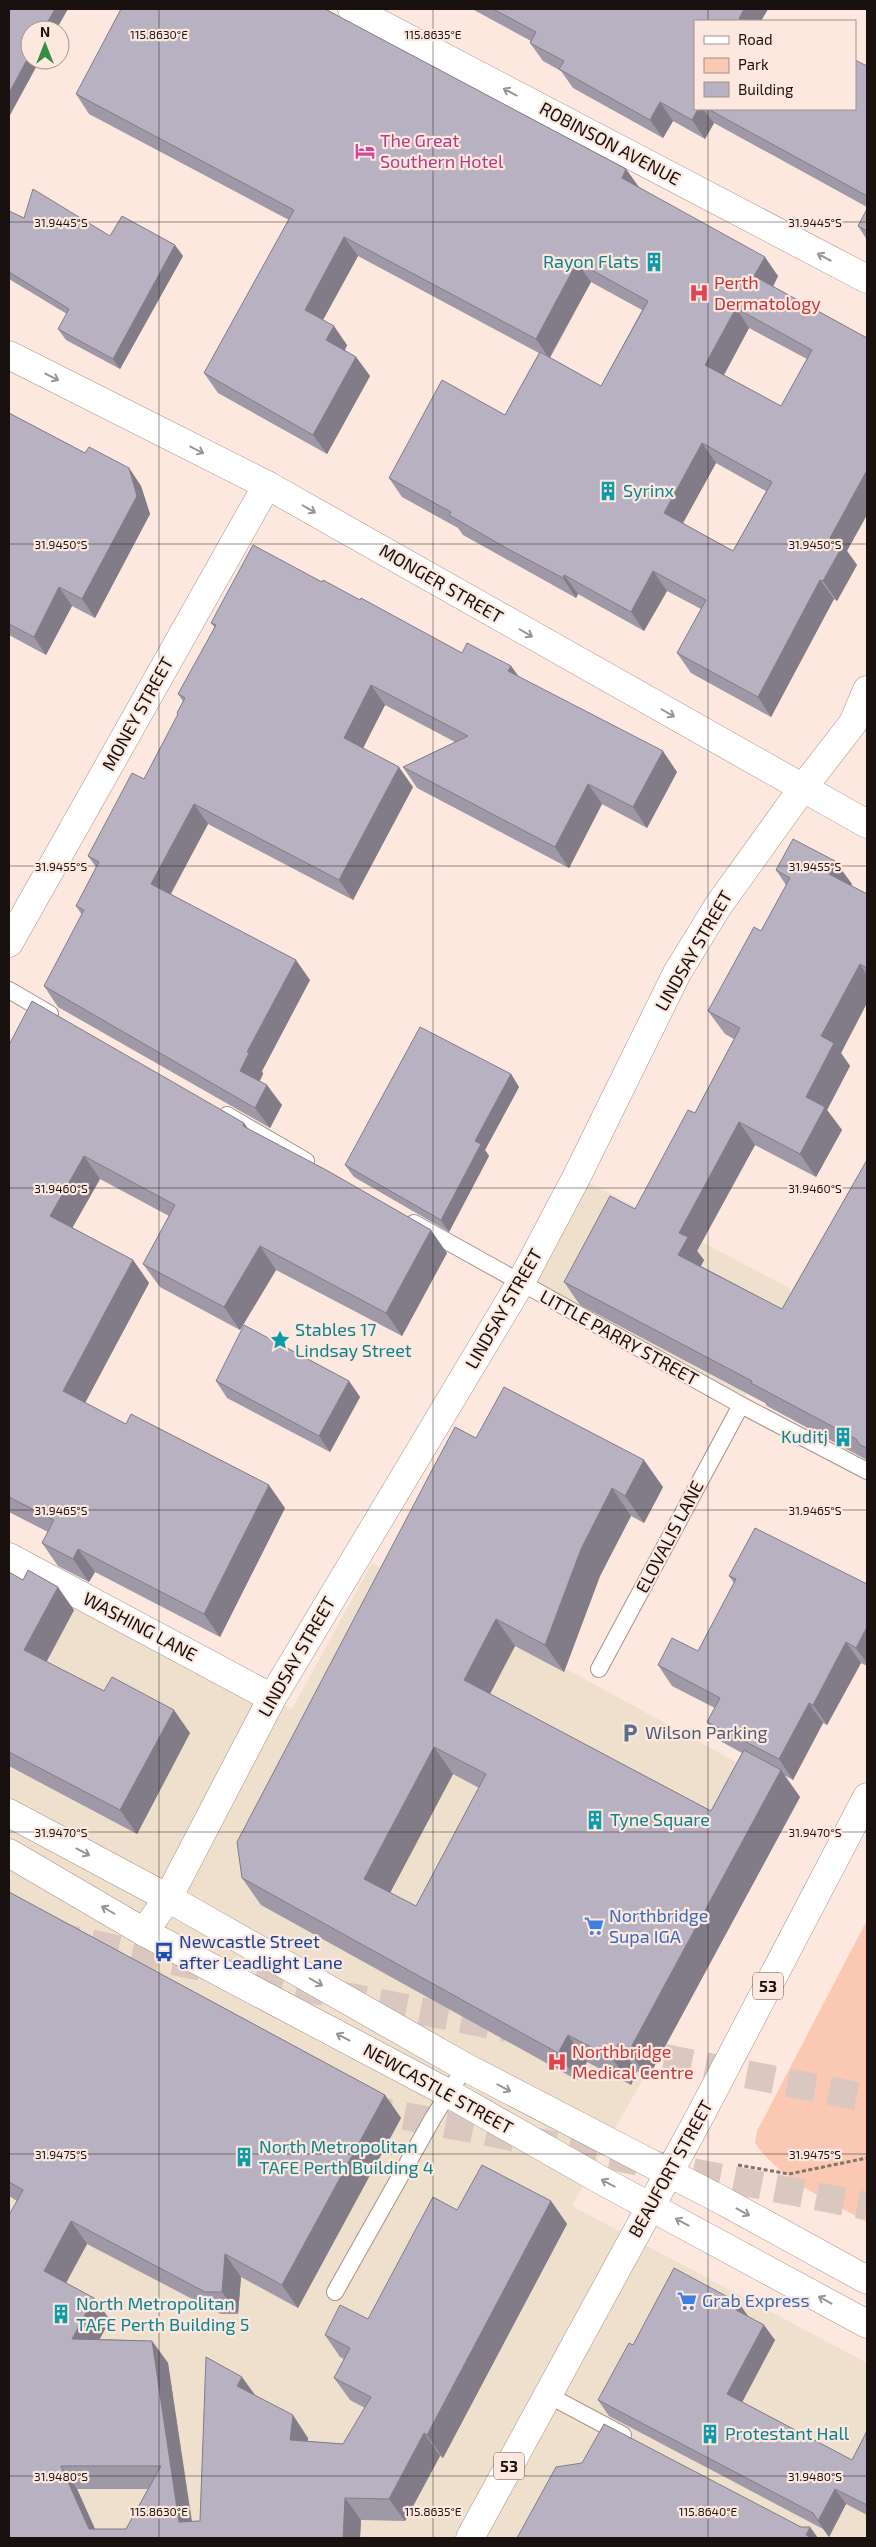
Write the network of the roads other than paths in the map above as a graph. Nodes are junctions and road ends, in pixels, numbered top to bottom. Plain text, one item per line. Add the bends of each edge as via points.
1 (352, 9) edge
2 (867, 279) edge
3 (9, 355) edge
4 (267, 485) junction
5 (867, 690) edge
6 (802, 789) junction
7 (867, 824) edge
8 (9, 943) edge
9 (9, 990) edge
10 (61, 1020) edge
11 (217, 1109) edge
12 (321, 1169) edge
13 (399, 1214) edge
14 (520, 1284) junction
15 (741, 1405) junction
16 (867, 1471) edge
17 (9, 1557) edge
18 (599, 1670) dead end
19 (272, 1698) junction
20 (867, 1796) edge
21 (9, 1813) edge
22 (9, 1854) edge
23 (168, 1898) junction
24 (144, 1932) junction
25 (466, 2068) junction
26 (448, 2093) junction
27 (668, 2174) junction
28 (651, 2206) junction
29 (867, 2280) edge
30 (335, 2292) dead end
31 (867, 2324) edge
32 (548, 2395) junction
33 (636, 2442) edge
34 (470, 2538) edge

2 -> 1 street, ROBINSON AVENUE
3 -> 4 street, MONGER STREET
4 -> 6 street, MONGER STREET
4 - 8 street, MONEY STREET
5 - 6 street, LINDSAY STREET via 853,723
6 - 7 street, MONGER STREET
6 - 14 street, LINDSAY STREET via 718,906 677,973 578,1176
9 - 10 lane
11 - 12 lane
13 - 14 lane, LITTLE PARRY STREET
14 - 15 lane, LITTLE PARRY STREET
14 - 19 street, LINDSAY STREET
15 - 16 lane, LITTLE PARRY STREET
15 - 18 lane, ELOVALIS LANE
17 - 19 street, WASHING LANE
19 - 23 street, LINDSAY STREET
20 - 27 street, BEAUFORT STREET / 53
21 -> 23 street, NEWCASTLE STREET
24 -> 22 street, NEWCASTLE STREET
23 - 24 street, LINDSAY STREET
23 -> 25 street, NEWCASTLE STREET
26 -> 24 street, NEWCASTLE STREET
25 - 26 lane
25 -> 27 street, NEWCASTLE STREET
28 -> 26 street, NEWCASTLE STREET
26 - 30 lane
27 - 28 street, BEAUFORT STREET / 53
27 -> 29 street, NEWCASTLE STREET
31 -> 28 street, NEWCASTLE STREET
28 - 32 street, BEAUFORT STREET / 53
32 - 33 lane
32 - 34 street, BEAUFORT STREET / 53

